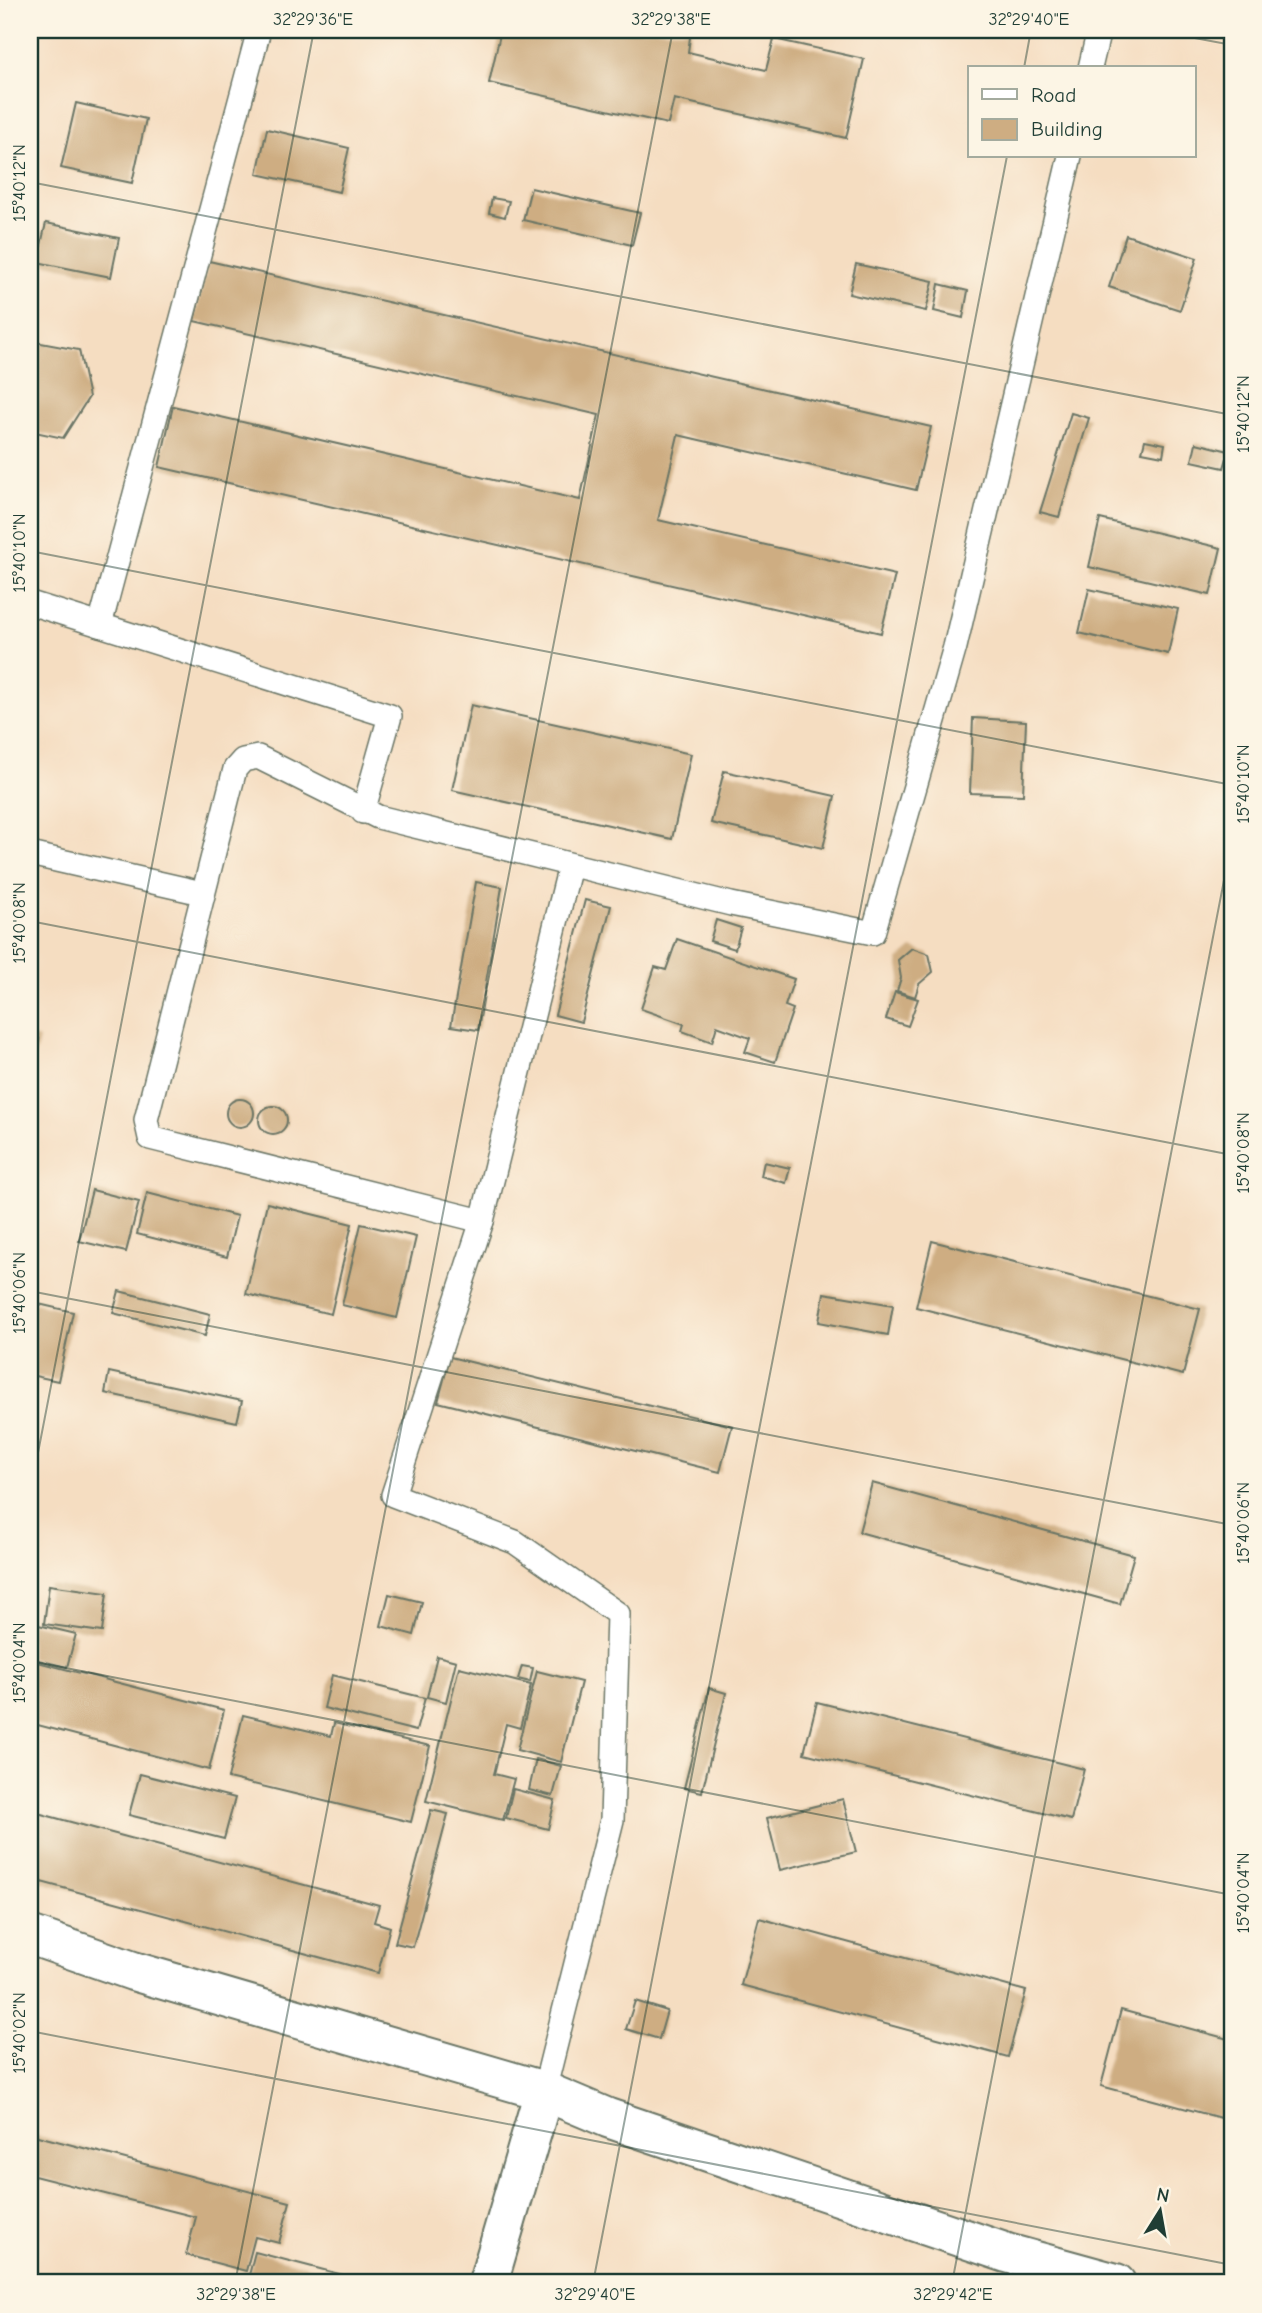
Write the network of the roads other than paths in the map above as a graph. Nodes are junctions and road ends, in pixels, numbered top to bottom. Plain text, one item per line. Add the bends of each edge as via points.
1 (259, 30) edge
2 (1099, 30) edge
3 (1090, 66) edge
4 (1070, 158) edge
5 (30, 603) edge
6 (100, 625) junction
7 (363, 812) junction
8 (30, 854) edge
9 (570, 866) junction
10 (202, 893) junction
11 (482, 1221) junction
12 (30, 1935) edge
13 (544, 2091) junction
14 (1004, 2268) edge
15 (488, 2283) edge
16 (1116, 2283) edge

1 - 6 lane
2 - 3 lane
4 - 9 lane via 955,647 873,933
5 - 6 lane
6 - 7 lane via 390,716
7 - 9 lane
7 - 10 lane via 258,757 243,760 235,769
8 - 10 lane
9 - 11 lane
10 - 11 lane via 146,1120 150,1138
11 - 13 lane via 393,1495 515,1542 618,1614 612,1820
12 - 13 street via 146,1975
13 - 14 street
13 - 15 street
14 - 16 street

